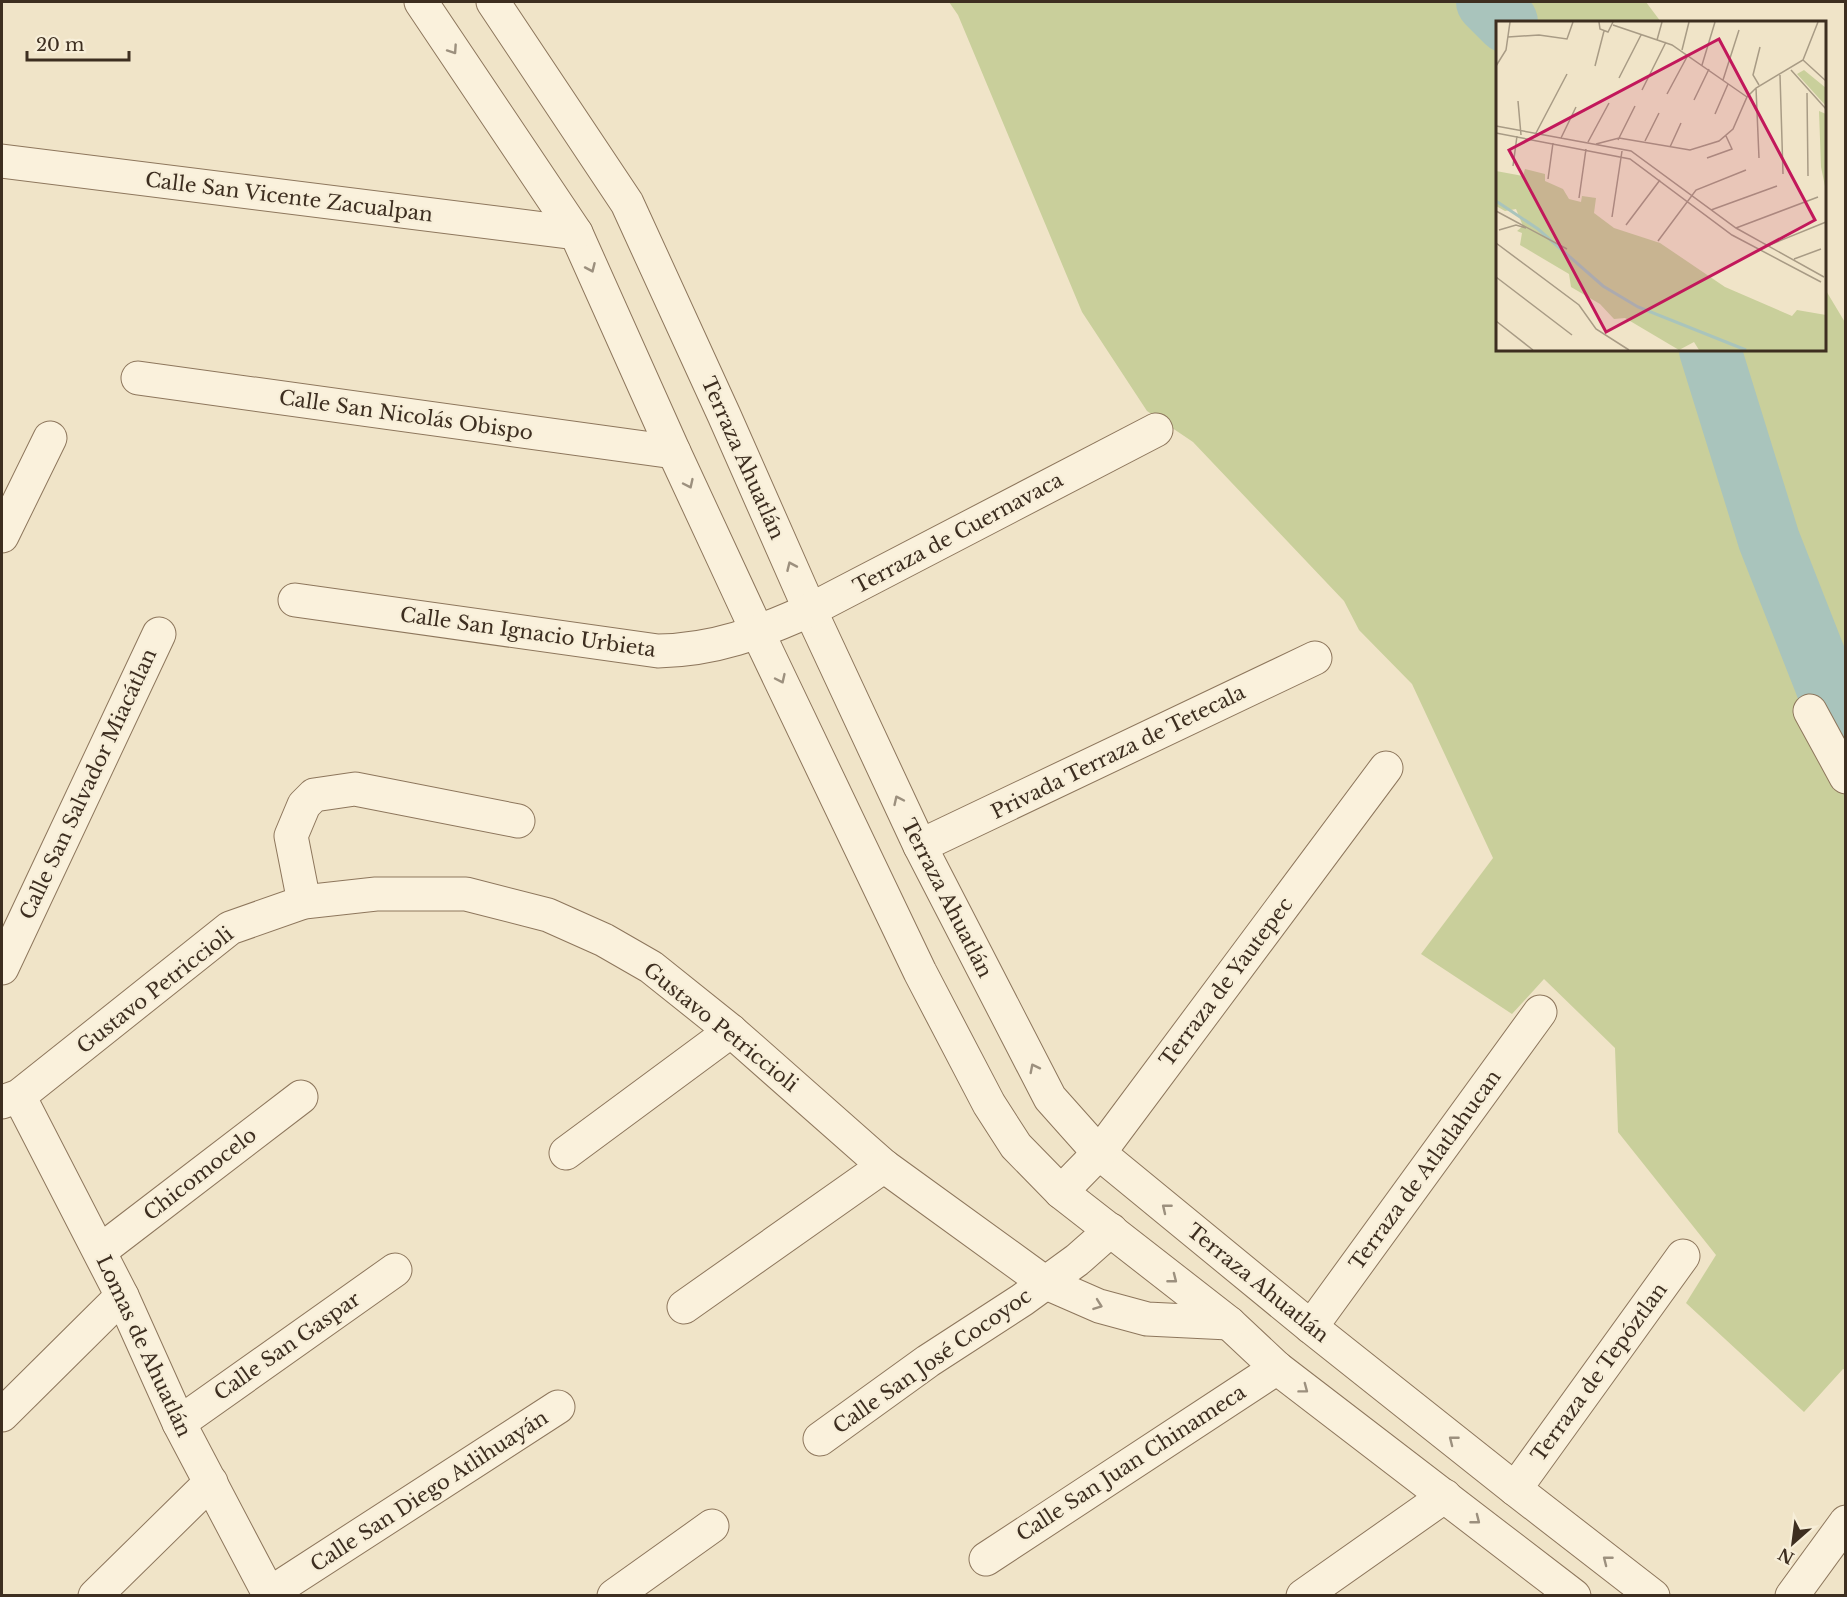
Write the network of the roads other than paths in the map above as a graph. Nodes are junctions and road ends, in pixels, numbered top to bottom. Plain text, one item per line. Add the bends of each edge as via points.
1 (421, 2) edge
2 (494, 2) edge
3 (2, 161) edge
4 (576, 233) junction
5 (138, 378) dead end
6 (1156, 430) dead end
7 (50, 438) dead end
8 (674, 452) junction
9 (2, 536) edge
10 (296, 600) dead end
11 (810, 610) junction
12 (758, 633) junction
13 (159, 634) dead end
14 (1316, 657) dead end
15 (1810, 711) dead end
16 (1386, 768) dead end
17 (1845, 777) edge
18 (518, 821) dead end
19 (920, 846) junction
20 (304, 902) junction
21 (2, 968) edge
22 (1540, 1012) dead end
23 (731, 1031) junction
24 (301, 1097) dead end
25 (10, 1099) edge
26 (566, 1153) dead end
27 (1099, 1153) junction
28 (884, 1166) junction
29 (1061, 1192) junction
30 (1111, 1230) junction
31 (100, 1251) junction
32 (1683, 1256) dead end
33 (395, 1270) dead end
34 (1044, 1282) junction
35 (123, 1296) junction
36 (684, 1307) dead end
37 (1229, 1323) junction
38 (1311, 1327) junction
39 (1277, 1368) junction
40 (558, 1407) dead end
41 (2, 1415) edge
42 (179, 1423) junction
43 (820, 1439) dead end
44 (211, 1482) junction
45 (1515, 1489) junction
46 (1445, 1496) junction
47 (1845, 1522) edge
48 (712, 1526) dead end
49 (986, 1559) dead end
50 (270, 1595) edge
51 (95, 1596) edge
52 (614, 1596) edge
53 (1304, 1596) edge
54 (1574, 1596) edge
55 (1653, 1596) edge
56 (1792, 1596) edge

1 -> 4 street
11 -> 2 street, Terraza Ahuatlán via 627,203
3 - 4 street, Calle San Vicente Zacualpan
4 -> 8 street
5 - 8 street, Calle San Nicolás Obispo
6 - 11 street, Terraza de Cuernavaca
7 - 9 street
8 -> 12 street
10 - 12 street, Calle San Ignacio Urbieta via 658,651 682,651
11 - 12 street, Terraza de Cuernavaca
19 -> 11 street, Terraza Ahuatlán
12 -> 29 street via 920,972 989,1104 1016,1146
13 - 21 street, Calle San Salvador Miacátlan
14 - 19 street, Privada Terraza de Tetecala
15 - 17 street
16 - 27 street, Terraza de Yautepec
18 - 20 street via 355,789 314,795 304,805 291,836
27 -> 19 street, Terraza Ahuatlán via 1050,1098
20 - 23 street, Gustavo Petriccioli via 376,894 466,894 548,915 651,967
20 - 25 street, Gustavo Petriccioli via 231,928
22 - 38 street, Terraza de Atlatlahucan
23 - 26 street
23 - 28 street, Gustavo Petriccioli
24 - 31 street, Chicomocelo
25 - 31 street, Lomas de Ahuatlán
27 - 29 street, Terraza de Yautepec
38 -> 27 street, Terraza Ahuatlán
28 - 34 street, Gustavo Petriccioli
28 - 36 street
29 - 30 street
30 - 34 street
30 -> 37 street
31 - 35 street, Lomas de Ahuatlán
32 - 45 street, Terraza de Tepóztlan
33 - 42 street, Calle San Gaspar
34 -> 37 street, Gustavo Petriccioli via 1099,1306 1147,1319
34 - 43 street, Calle San José Cocoyoc
35 - 41 street
35 - 42 street, Lomas de Ahuatlán
37 - 39 street
45 -> 38 street, Terraza Ahuatlán
39 -> 46 street
39 - 49 street, Calle San Juan Chinameca
40 - 50 street, Calle San Diego Atlihuayán
42 - 44 street, Lomas de Ahuatlán
44 - 50 street, Lomas de Ahuatlán
44 - 51 street
55 -> 45 street, Terraza Ahuatlán
46 - 53 street
46 -> 54 street
47 - 56 street
48 - 52 street

